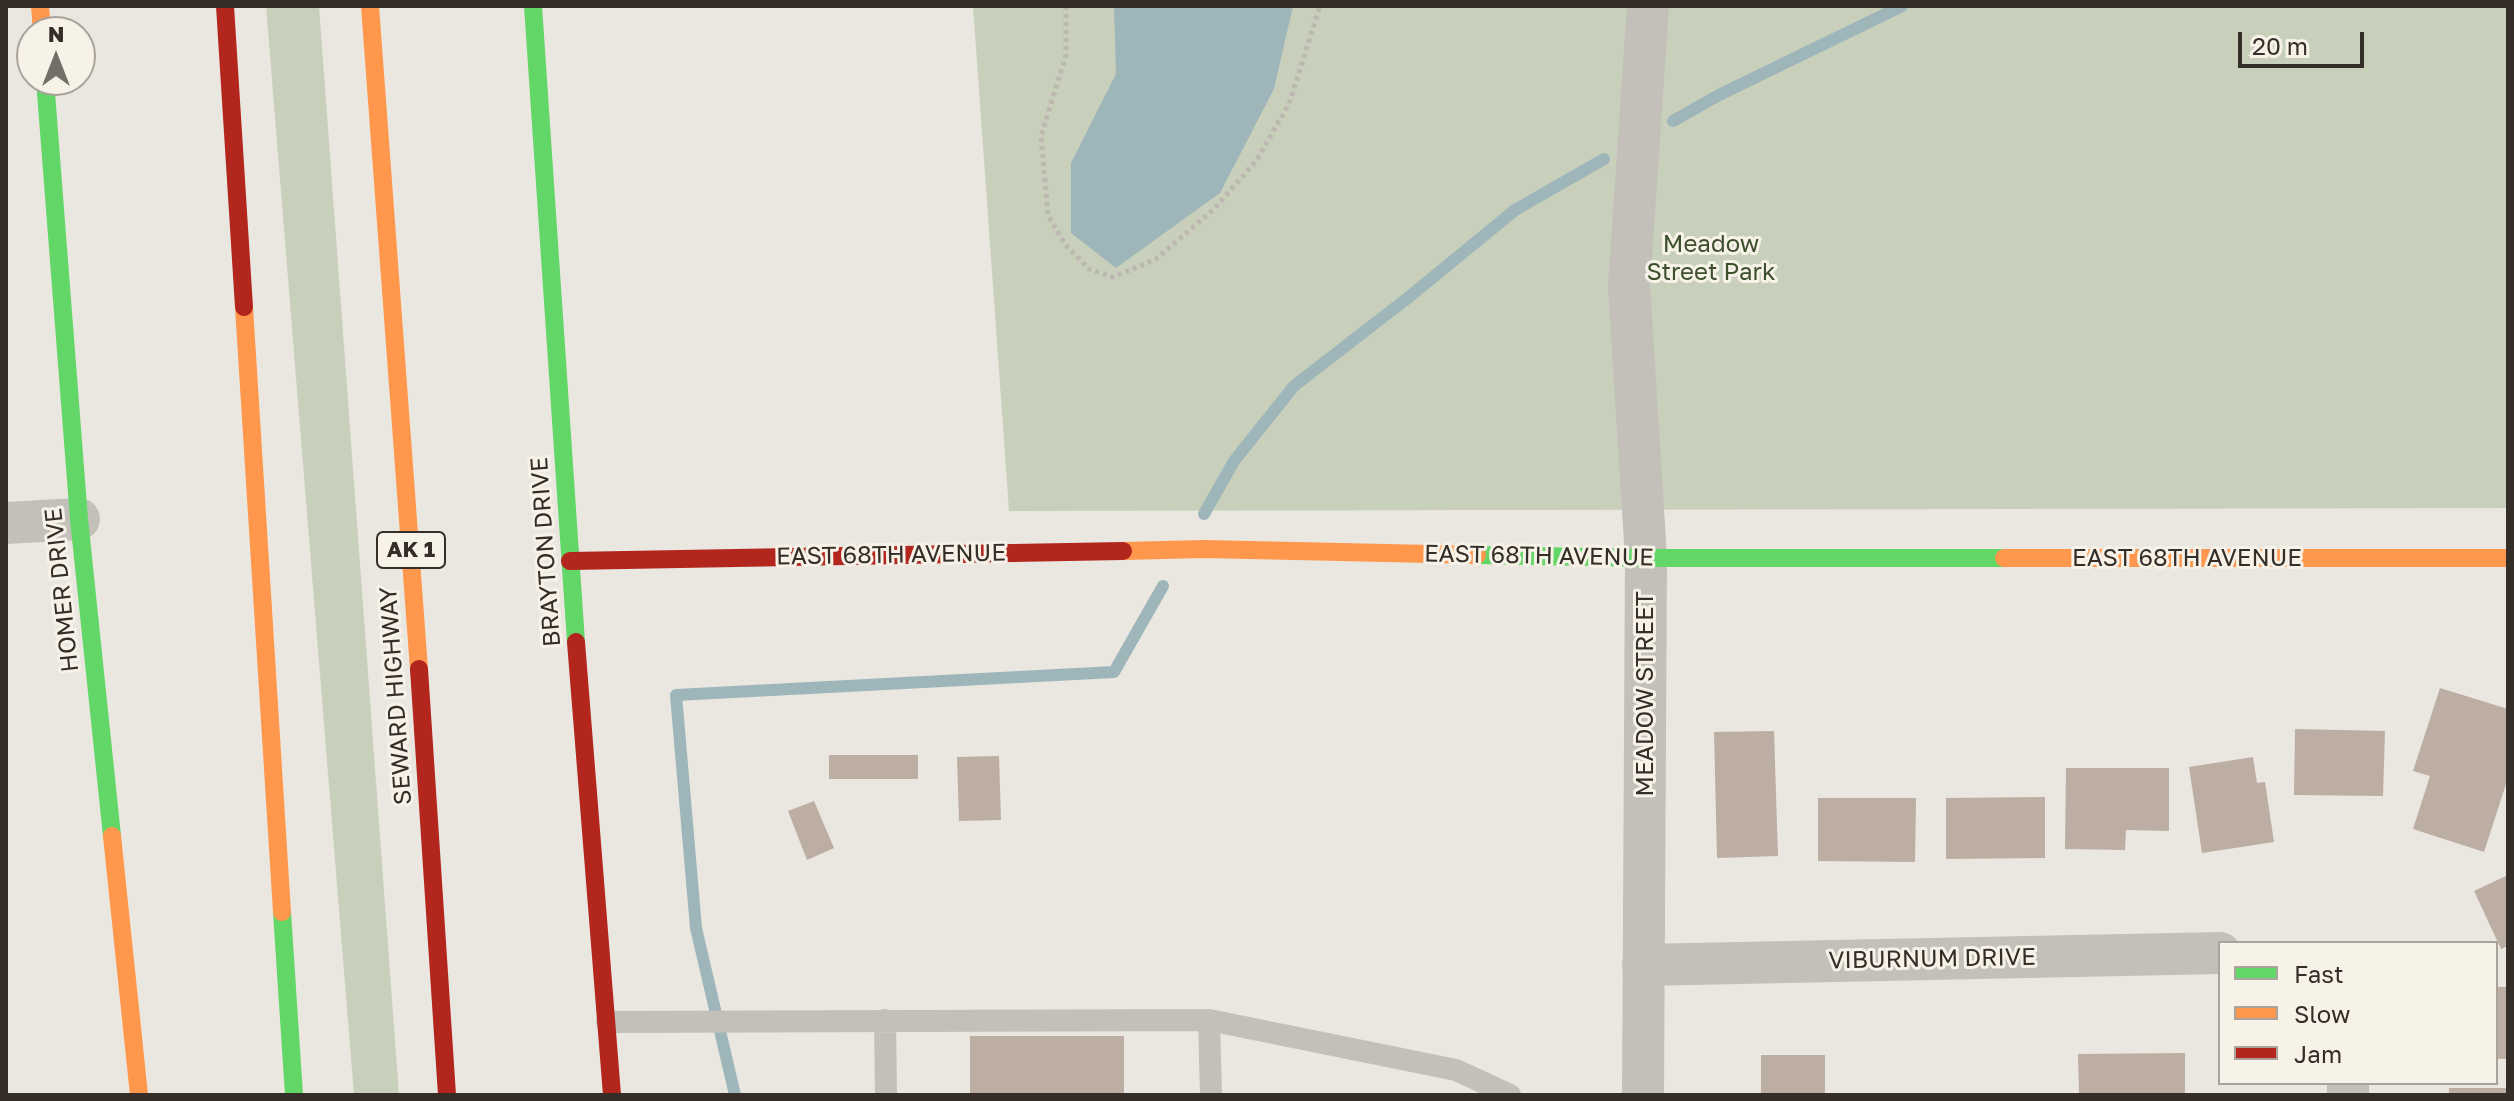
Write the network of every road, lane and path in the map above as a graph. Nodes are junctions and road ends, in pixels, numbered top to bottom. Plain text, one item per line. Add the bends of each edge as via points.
1 (225, 6) edge
2 (370, 6) edge
3 (533, 6) edge
4 (1066, 6) edge
5 (1320, 6) edge
6 (1648, 6) edge
7 (46, 96) edge
8 (79, 519) junction
9 (6, 523) edge
10 (1646, 558) junction
11 (2508, 558) edge
12 (570, 561) junction
13 (2218, 953) edge
14 (1643, 965) junction
15 (885, 1020) junction
16 (1209, 1020) junction
17 (607, 1022) junction
18 (139, 1095) edge
19 (294, 1095) edge
20 (447, 1095) edge
21 (612, 1095) edge
22 (886, 1095) edge
23 (1211, 1095) edge
24 (1510, 1095) edge
25 (1643, 1095) edge

1 - 19 main road
2 - 20 main road, SEWARD HIGHWAY / AK 1
3 - 12 main road, BRAYTON DRIVE
4 - 5 path via 1066,55 1041,136 1048,215 1089,269 1113,277 1156,259 1213,210 1256,161 1289,104
6 - 10 street, MEADOW STREET via 1629,286
7 - 8 main road, HOMER DRIVE
8 - 9 street
8 - 18 main road, HOMER DRIVE
10 - 11 main road, EAST 68TH AVENUE
10 - 12 main road, EAST 68TH AVENUE via 1204,549
10 - 14 street, MEADOW STREET
12 - 17 main road, BRAYTON DRIVE
13 - 14 street, VIBURNUM DRIVE
14 - 25 street, MEADOW STREET
15 - 16 lane
15 - 17 lane
15 - 22 lane
16 - 23 lane
16 - 24 lane via 1456,1070
17 - 21 main road, BRAYTON DRIVE

